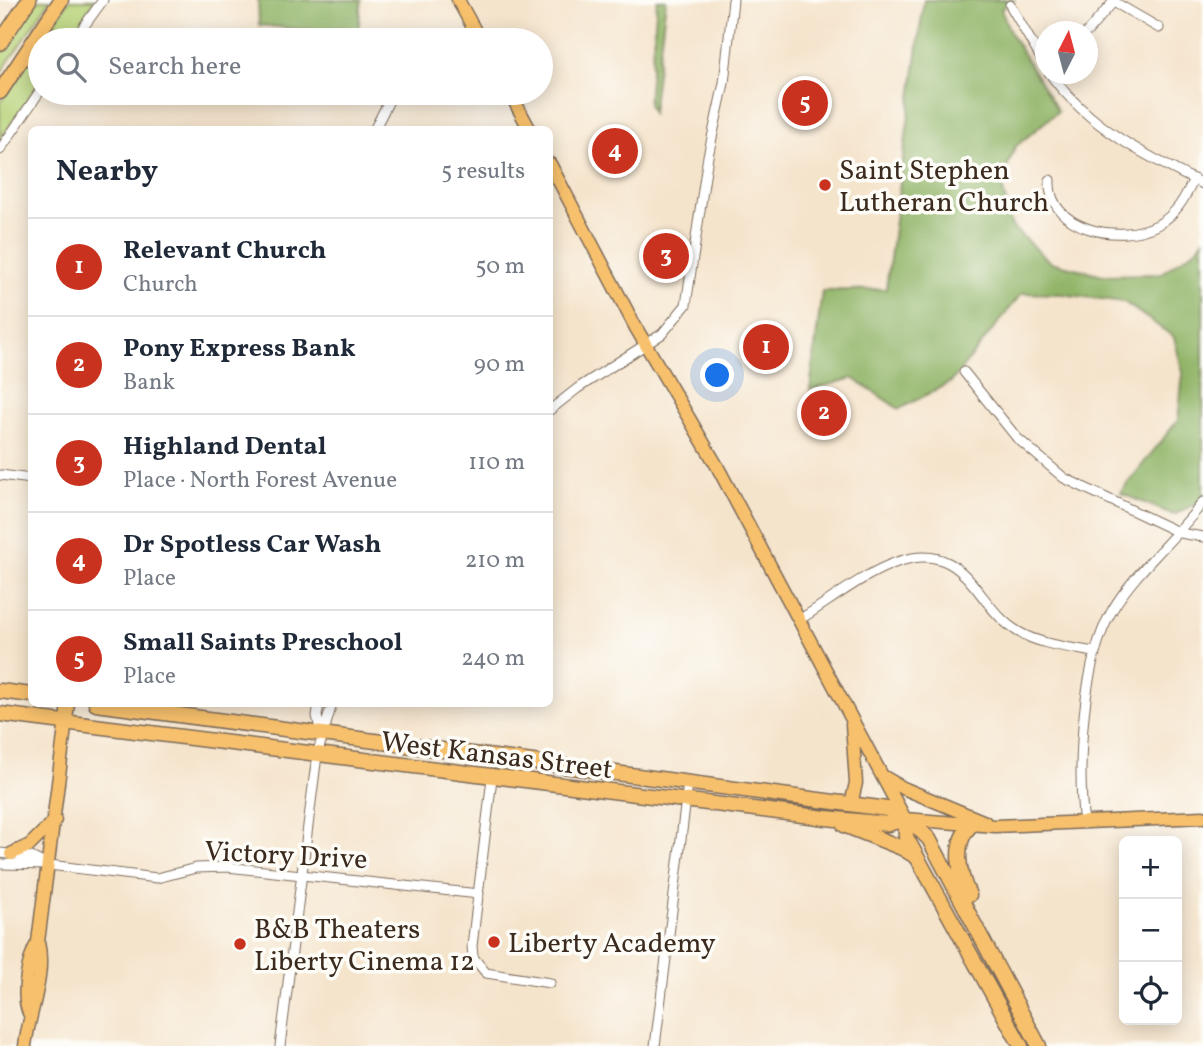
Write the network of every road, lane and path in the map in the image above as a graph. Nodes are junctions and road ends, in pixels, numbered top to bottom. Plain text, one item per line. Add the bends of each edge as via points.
1 (29, 0) edge
2 (61, 0) edge
3 (103, 0) edge
4 (458, 0) edge
5 (733, 0) edge
6 (1114, 1) edge
7 (1010, 5) dead end
8 (1097, 21) edge
9 (42, 28) edge
10 (83, 28) edge
11 (473, 28) edge
12 (1159, 28) dead end
13 (0, 43) edge
14 (1035, 47) edge
15 (28, 50) edge
16 (1058, 84) edge
17 (0, 92) edge
18 (31, 105) edge
19 (387, 105) edge
20 (516, 105) edge
21 (376, 126) edge
22 (528, 126) edge
23 (0, 150) edge
24 (553, 170) edge
25 (1050, 180) dead end
26 (1199, 182) edge
27 (647, 344) junction
28 (964, 372) dead end
29 (553, 408) edge
30 (0, 475) edge
31 (28, 478) edge
32 (1203, 502) edge
33 (1180, 533) junction
34 (1203, 537) edge
35 (799, 620) junction
36 (1094, 652) junction
37 (0, 691) edge
38 (28, 694) edge
39 (68, 707) edge
40 (133, 707) edge
41 (318, 707) edge
42 (332, 707) edge
43 (0, 714) edge
44 (852, 720) junction
45 (66, 722) junction
46 (321, 733) junction
47 (317, 755) junction
48 (882, 775) junction
49 (492, 778) junction
50 (688, 783) junction
51 (686, 801) junction
52 (851, 804) junction
53 (1203, 817) edge
54 (827, 818) junction
55 (905, 819) junction
56 (55, 820) junction
57 (1084, 824) junction
58 (971, 825) junction
59 (995, 826) junction
60 (5, 854) edge
61 (920, 862) junction
62 (0, 864) edge
63 (49, 865) junction
64 (300, 874) junction
65 (479, 894) junction
66 (979, 930) junction
67 (550, 982) dead end
68 (25, 1046) edge
69 (280, 1046) edge
70 (655, 1046) edge
71 (1021, 1046) edge
72 (1039, 1046) edge

1 - 13 highway
2 - 9 highway
3 - 10 street
4 - 11 main road
5 - 27 street via 689,296 676,320
6 - 8 street
6 - 12 street
7 - 14 street
15 - 17 highway
16 - 26 street via 1102,129
18 - 23 street
19 - 21 street
20 - 22 main road
24 - 27 main road
25 - 26 street via 1054,205 1069,219 1119,234 1143,231 1164,221
27 - 29 street
27 - 35 main road
28 - 33 street via 1045,465
30 - 31 street
32 - 33 street
33 - 34 street
33 - 36 street via 1113,608
35 - 36 street via 888,566 928,558 965,573 997,616 1025,636
35 - 44 main road
36 - 57 street via 1082,768
37 - 38 highway
39 - 45 main road
40 - 46 highway, West Kansas Street
41 - 46 street
42 - 46 street
43 - 45 highway, West Kansas Street
44 - 48 main road
44 - 52 main road via 856,783
45 - 47 highway, West Kansas Street
45 - 56 main road
46 - 47 street
46 - 50 highway, West Kansas Street
47 - 49 highway, West Kansas Street
47 - 64 street
48 - 55 main road
48 - 59 main road via 902,788
49 - 51 highway, West Kansas Street
49 - 65 street
50 - 51 street
50 - 52 highway, West Kansas Street
51 - 54 highway, West Kansas Street
51 - 70 street
52 - 55 highway, West Kansas Street via 887,809
53 - 57 main road, West Kansas Street
54 - 55 highway, West Kansas Street via 888,824
54 - 61 highway via 907,850
55 - 58 main road, West Kansas Street
55 - 61 highway via 905,833
55 - 66 highway via 929,839
56 - 60 main road via 30,845
56 - 63 main road
57 - 59 main road, West Kansas Street
58 - 59 main road, West Kansas Street
58 - 66 highway via 961,838 960,864
60 - 63 street
61 - 71 highway
62 - 63 street
63 - 64 street, Victory Drive via 157,878 211,867
63 - 68 main road via 25,1004 29,1013
64 - 65 street, Victory Drive
64 - 69 street
65 - 67 street via 472,946 476,962 486,973
66 - 72 highway

